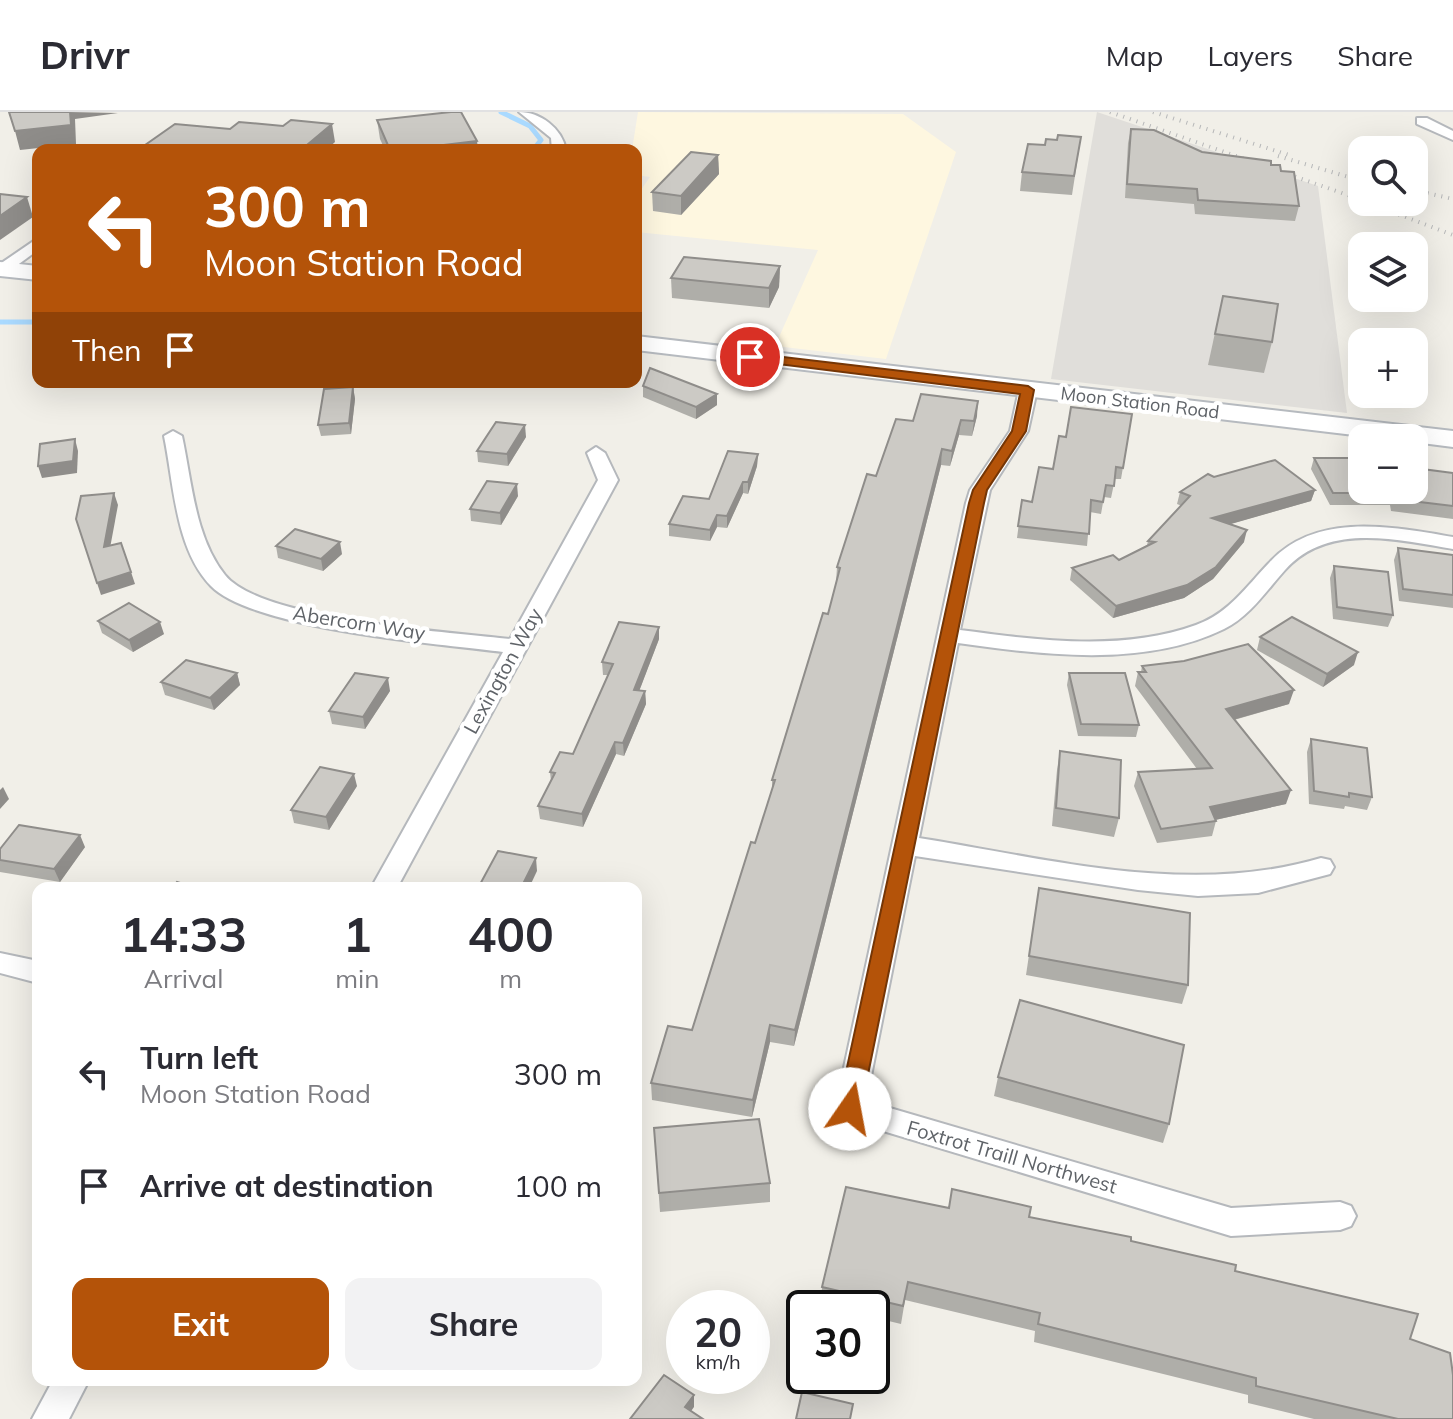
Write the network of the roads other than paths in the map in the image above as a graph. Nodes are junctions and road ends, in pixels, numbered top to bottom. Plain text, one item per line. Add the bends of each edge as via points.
1 (525, 112) edge
2 (1422, 121) dead end
3 (1453, 136) edge
4 (558, 144) edge
5 (32, 247) edge
6 (1, 269) edge
7 (32, 272) edge
8 (642, 344) edge
9 (1028, 390) junction
10 (173, 436) dead end
11 (1453, 439) edge
12 (596, 453) dead end
13 (1453, 543) edge
14 (950, 635) junction
15 (516, 647) junction
16 (905, 845) junction
17 (1321, 867) dead end
18 (387, 882) edge
19 (0, 963) edge
20 (32, 971) edge
21 (1340, 1216) dead end
22 (69, 1386) edge
23 (50, 1419) edge

1 - 4 street via 557,137
2 - 3 street
5 - 6 street
6 - 7 street
8 - 9 street, Moon Station Road
9 - 11 street, Moon Station Road
9 - 14 street, Foxtrot Traill Northwest via 1019,431 980,490
10 - 15 street, Abercorn Way via 196,546 219,582 235,593 326,622
12 - 15 street, Lexington Way via 608,480
13 - 14 street via 1381,533 1329,536 1290,554 1251,602 1204,629 1150,641 1087,648
14 - 16 street, Foxtrot Traill Northwest
15 - 18 street, Lexington Way
16 - 17 street via 1177,887 1234,888
16 - 21 street, Foxtrot Traill Northwest via 850,1109 1231,1222
19 - 20 street
22 - 23 street

